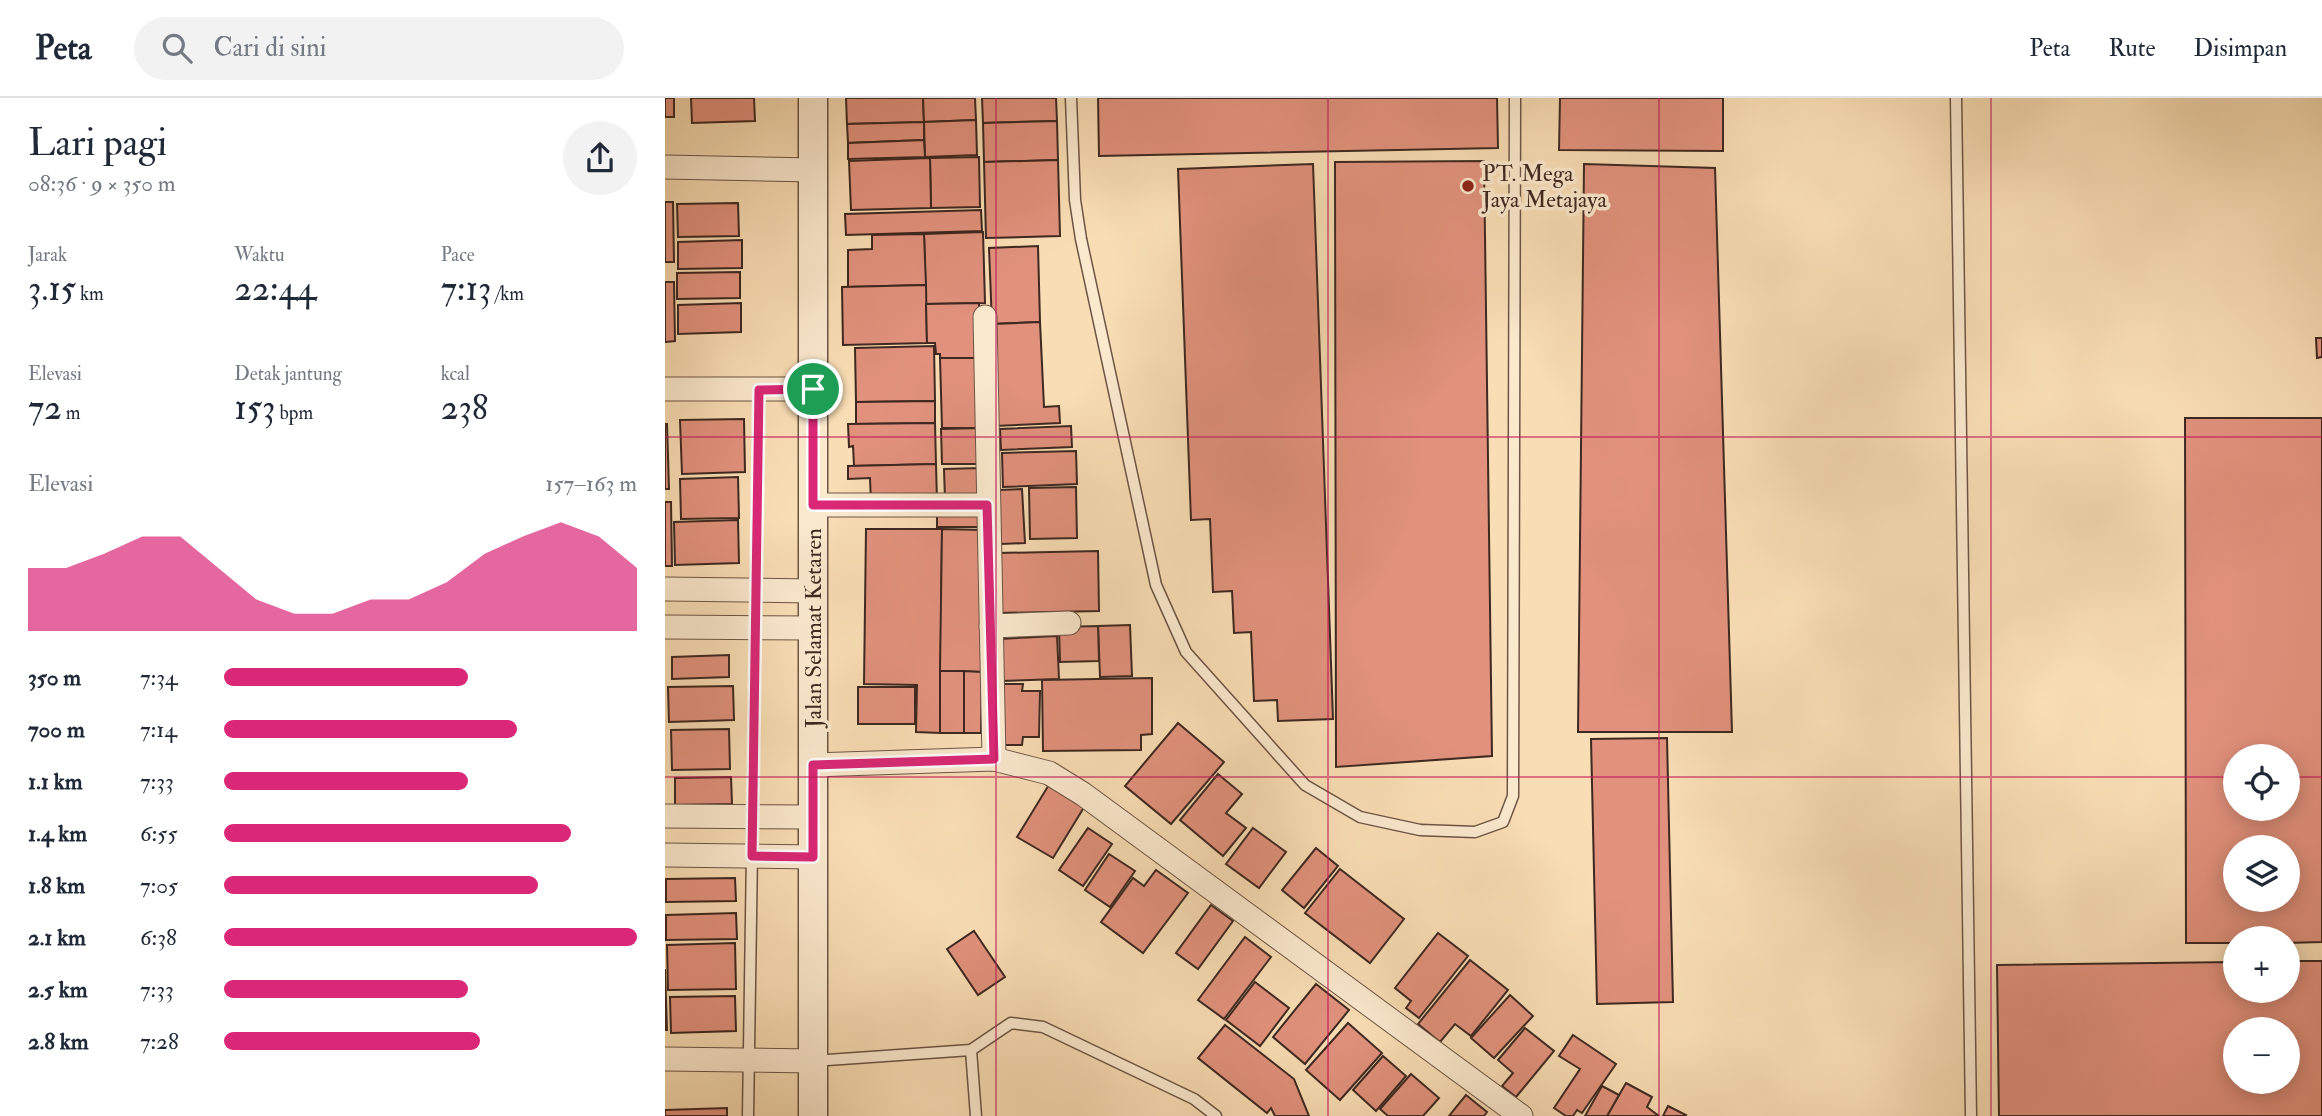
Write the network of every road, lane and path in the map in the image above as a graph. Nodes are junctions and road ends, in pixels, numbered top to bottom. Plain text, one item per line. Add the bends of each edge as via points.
1 (813, 98) edge
2 (1071, 98) edge
3 (1515, 98) edge
4 (1956, 98) edge
5 (665, 167) edge
6 (814, 170) junction
7 (985, 317) dead end
8 (665, 389) edge
9 (813, 389) junction
10 (759, 390) junction
11 (813, 505) junction
12 (987, 505) junction
13 (665, 589) edge
14 (756, 590) junction
15 (813, 591) junction
16 (1069, 622) dead end
17 (665, 626) edge
18 (991, 626) junction
19 (755, 627) junction
20 (813, 628) junction
21 (994, 759) junction
22 (813, 765) junction
23 (665, 816) edge
24 (752, 817) junction
25 (813, 817) junction
26 (665, 855) edge
27 (752, 856) junction
28 (813, 857) junction
29 (971, 1050) junction
30 (665, 1059) edge
31 (749, 1060) junction
32 (813, 1061) junction
33 (748, 1116) edge
34 (813, 1116) edge
35 (976, 1116) edge
36 (1216, 1116) edge
37 (1521, 1116) edge
38 (1971, 1116) edge

1 - 6 street, Jalan Selamat Ketaren
2 - 3 lane via 1077,220 1156,585 1181,641 1305,785 1360,817 1453,833 1494,827 1508,814 1513,796
4 - 38 lane
5 - 6 street
6 - 9 street, Jalan Selamat Ketaren
7 - 12 street
8 - 10 street
9 - 10 street
9 - 11 street, Jalan Selamat Ketaren
10 - 14 lane
11 - 12 street
11 - 15 street, Jalan Selamat Ketaren
12 - 18 street
13 - 14 street
14 - 15 street
14 - 19 lane
15 - 20 street, Jalan Selamat Ketaren
16 - 18 street
17 - 19 street
18 - 21 street
19 - 20 street
19 - 24 lane
20 - 22 street, Jalan Selamat Ketaren
21 - 22 street
21 - 37 street via 1067,782
22 - 25 street, Jalan Selamat Ketaren
23 - 24 street
24 - 25 street
24 - 27 lane
25 - 28 street, Jalan Selamat Ketaren
26 - 27 street
27 - 28 street
27 - 31 lane
28 - 32 street, Jalan Selamat Ketaren
29 - 32 lane
29 - 35 lane
29 - 36 lane via 1011,1023 1043,1027 1194,1100
30 - 31 street
31 - 32 street
31 - 33 lane
32 - 34 street, Jalan Selamat Ketaren

